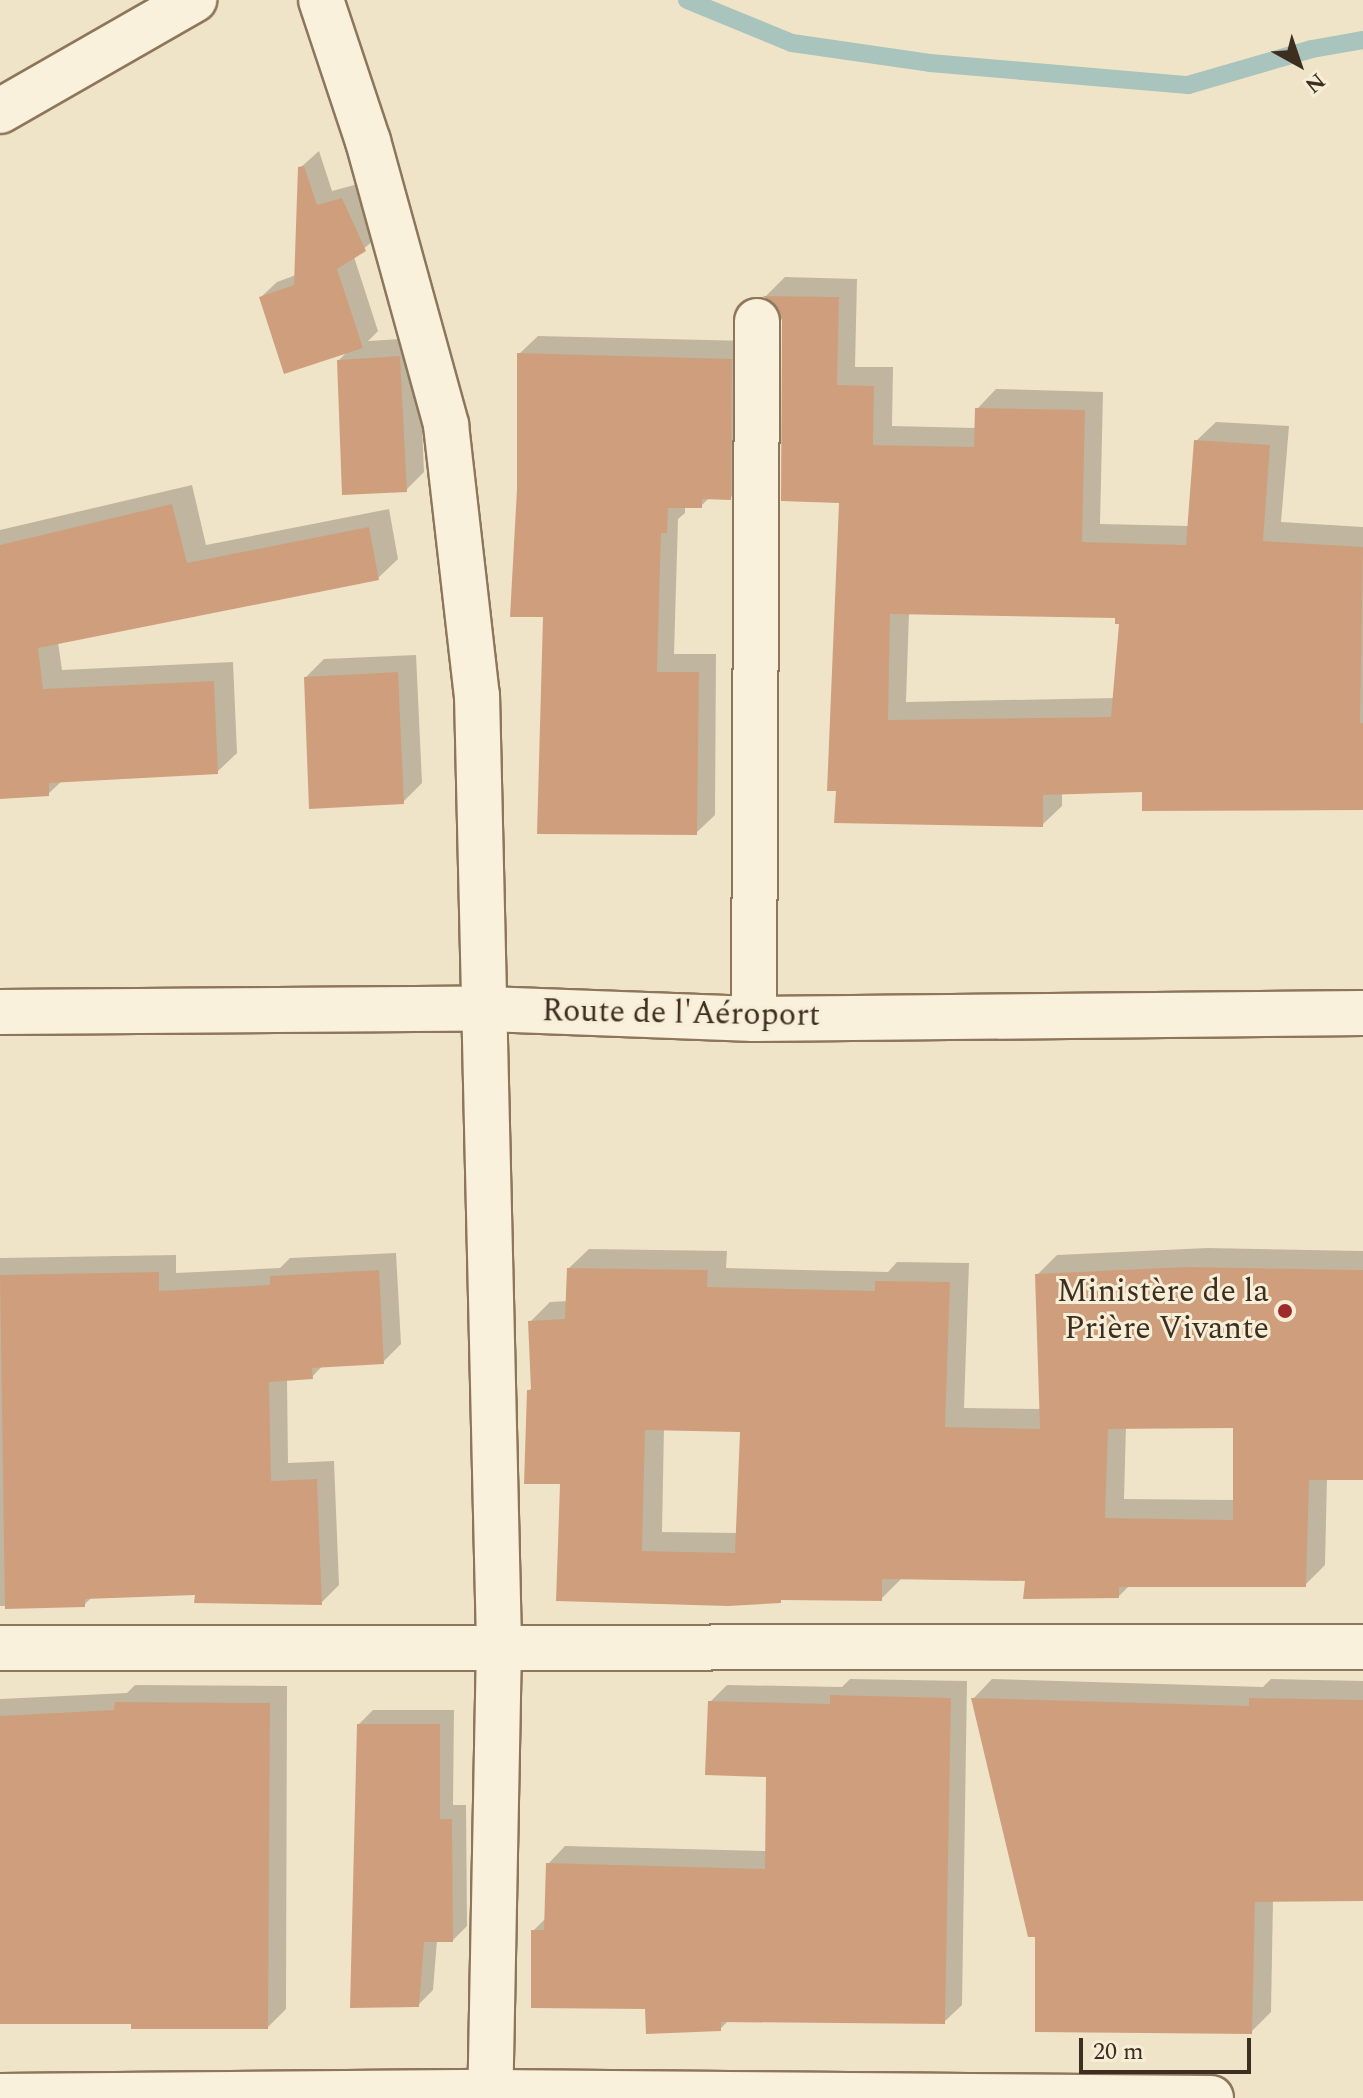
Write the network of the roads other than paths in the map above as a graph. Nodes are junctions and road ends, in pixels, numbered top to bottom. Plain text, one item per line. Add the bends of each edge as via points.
1 (194, 0) edge
2 (321, 0) edge
3 (0, 111) edge
4 (757, 321) dead end
5 (484, 1009) junction
6 (0, 1012) edge
7 (1363, 1013) edge
8 (754, 1019) junction
9 (499, 1645) junction
10 (1363, 1647) edge
11 (0, 1648) edge
12 (490, 2095) edge
13 (0, 2096) edge
14 (1211, 2098) edge

1 - 3 street
2 - 5 street via 368,141 446,425 477,695
4 - 8 street
5 - 6 street, Route de l'Aéroport
5 - 8 street, Route de l'Aéroport
5 - 9 street
7 - 8 street, Route de l'Aéroport
9 - 10 street
9 - 11 street
9 - 12 street
12 - 13 street
12 - 14 street

